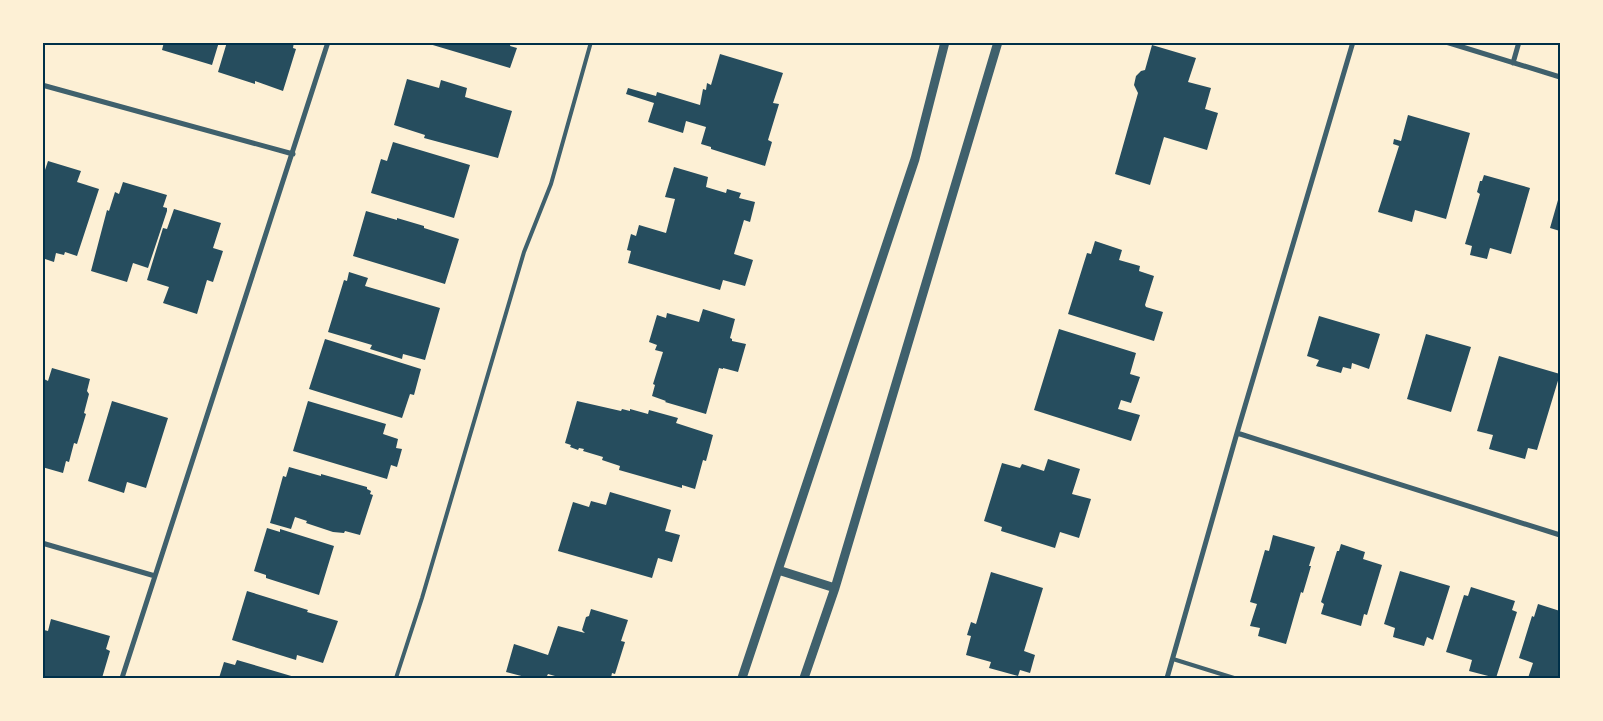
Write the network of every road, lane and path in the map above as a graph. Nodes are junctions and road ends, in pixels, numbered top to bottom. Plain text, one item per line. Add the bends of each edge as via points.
1 (328, 42) edge
2 (591, 42) edge
3 (945, 42) edge
4 (998, 42) edge
5 (1353, 42) edge
6 (1446, 42) edge
7 (1519, 42) edge
8 (1513, 63) junction
9 (1560, 77) edge
10 (42, 85) edge
11 (293, 154) junction
12 (1237, 433) junction
13 (1560, 535) edge
14 (42, 543) edge
15 (778, 570) junction
16 (155, 576) junction
17 (835, 588) junction
18 (1172, 659) junction
19 (122, 678) edge
20 (396, 678) edge
21 (742, 678) edge
22 (804, 678) edge
23 (1167, 678) edge
24 (1234, 678) edge

1 - 11 street
2 - 20 lane via 551,184 524,252
3 - 15 street via 915,159
4 - 17 street
5 - 12 street
6 - 8 street
7 - 8 street
8 - 9 street
10 - 11 street
11 - 16 street
12 - 13 street
12 - 18 street
14 - 16 street
15 - 17 street
15 - 21 street
16 - 19 street
17 - 22 street
18 - 23 street
18 - 24 lane

